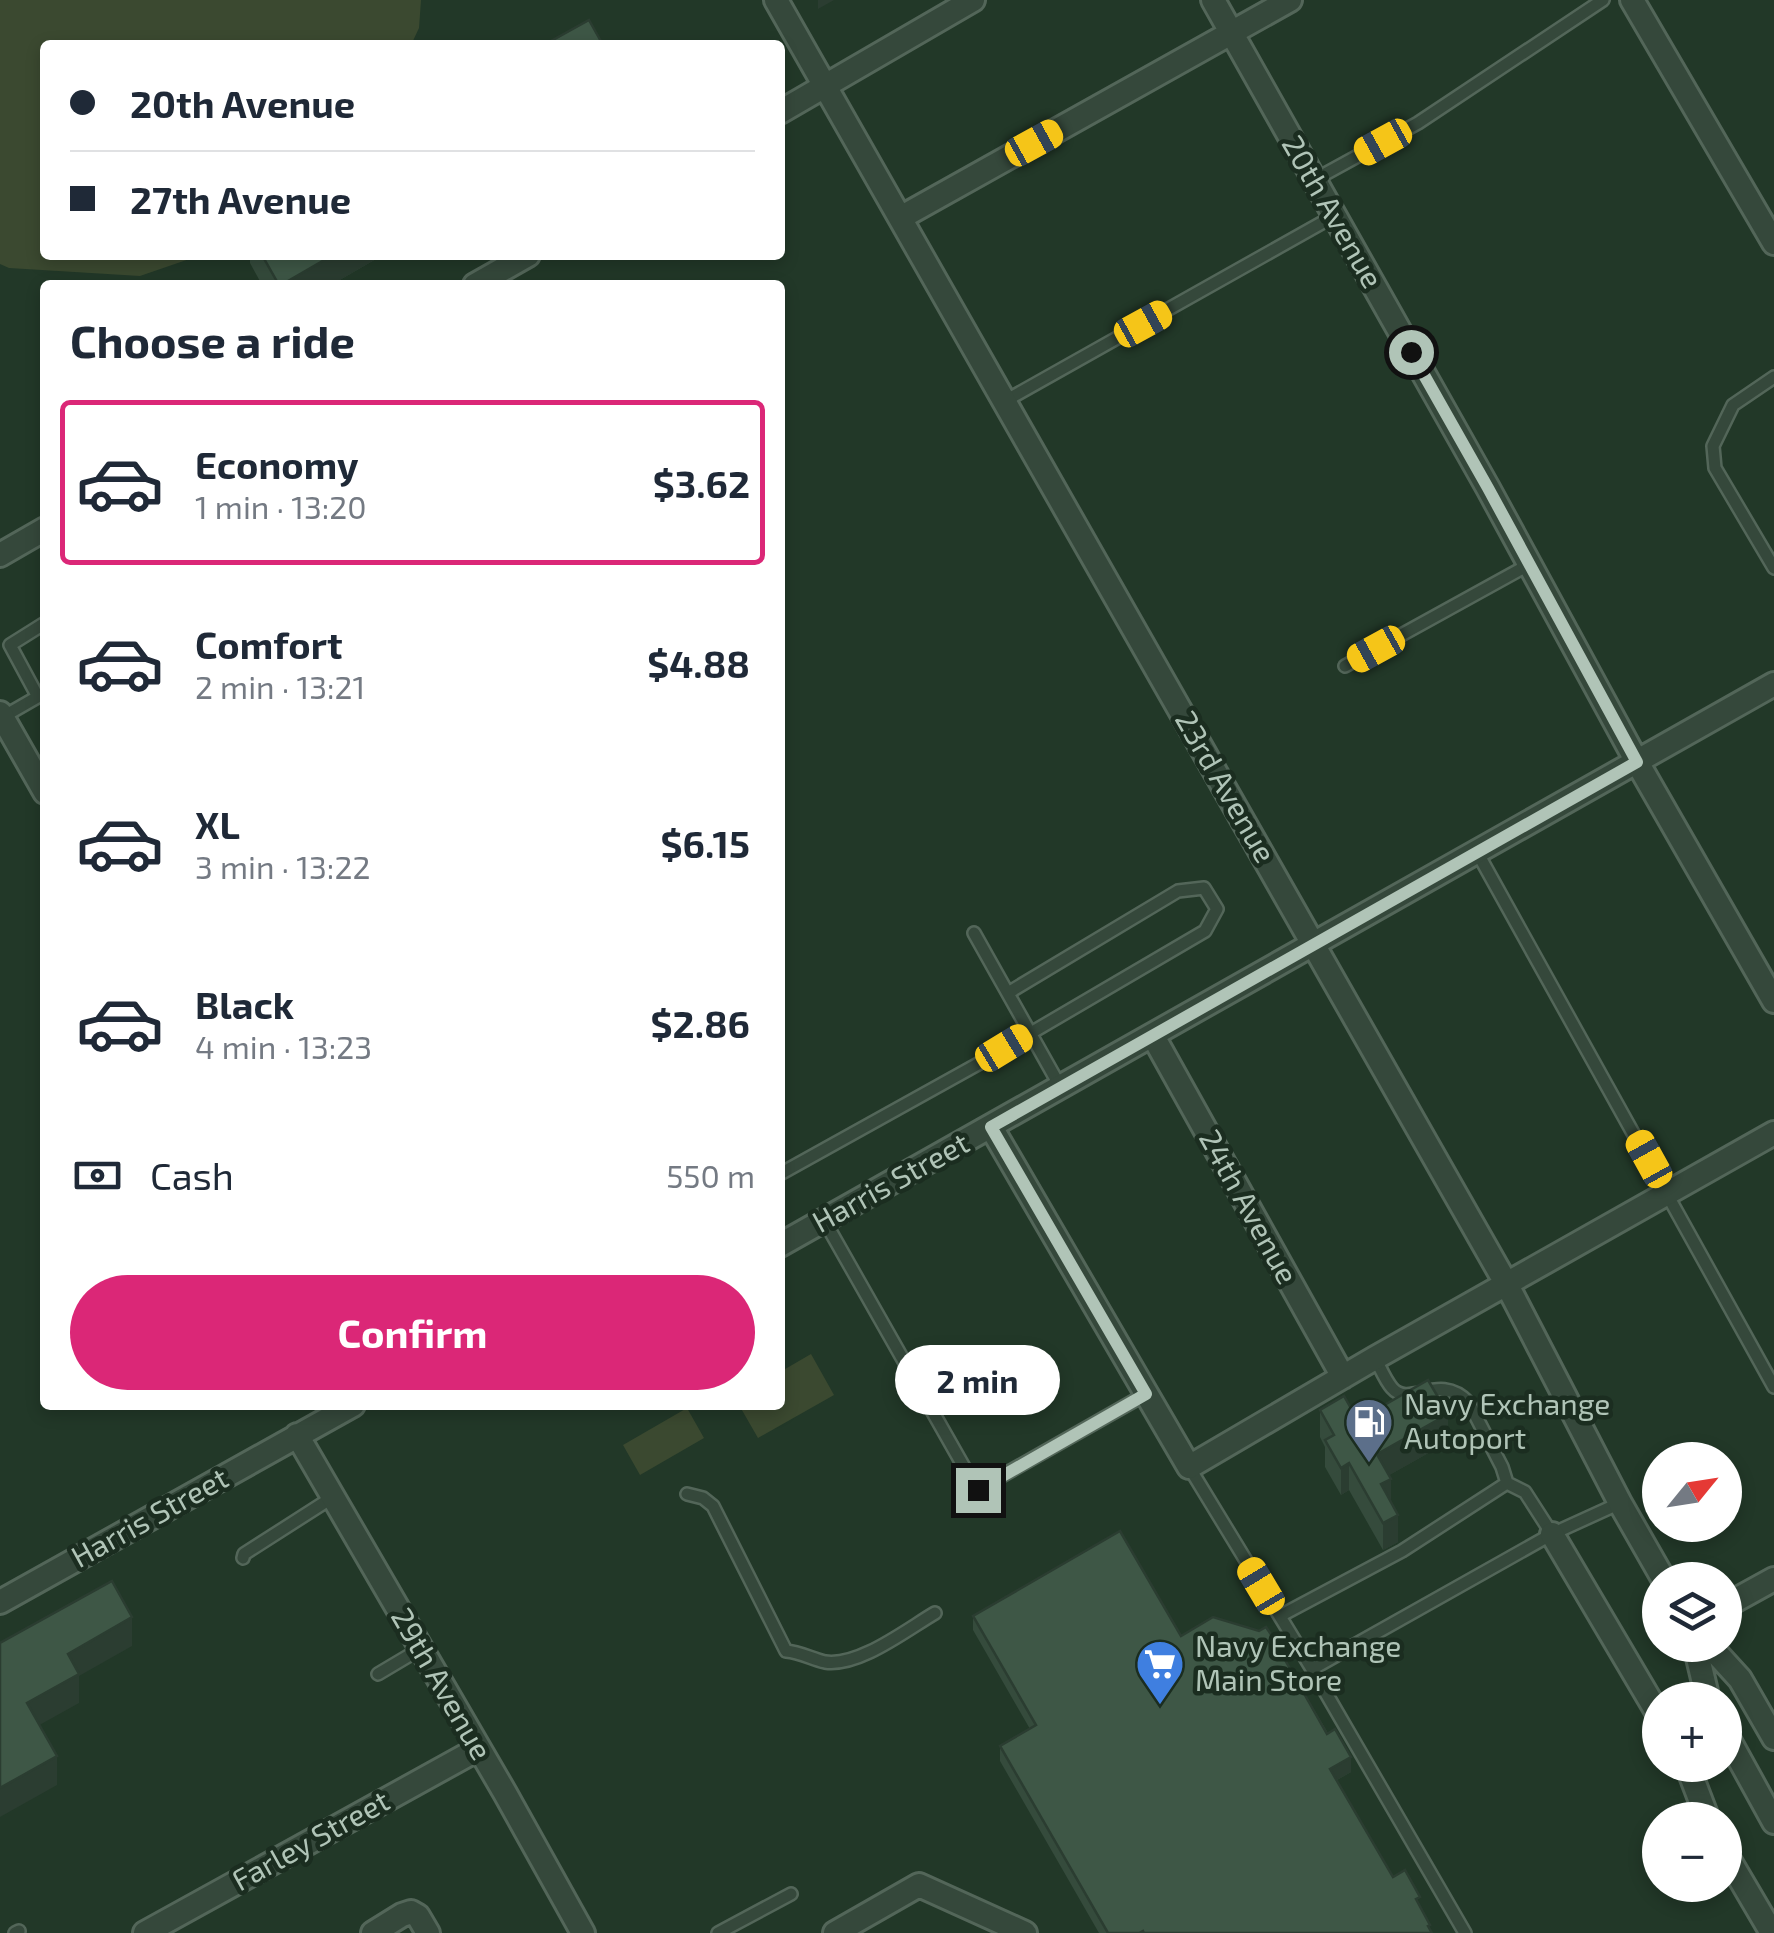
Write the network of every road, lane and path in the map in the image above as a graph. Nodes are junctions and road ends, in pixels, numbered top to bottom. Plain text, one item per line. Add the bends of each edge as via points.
1 (776, 0) edge
2 (1212, 0) edge
3 (1290, 0) edge
4 (1603, 0) edge
5 (1632, 0) edge
6 (960, 3) edge
7 (1231, 33) junction
8 (825, 86) junction
9 (785, 109) edge
10 (1314, 180) junction
11 (1334, 216) junction
12 (900, 218) junction
13 (1774, 244) edge
14 (519, 260) edge
15 (484, 280) edge
16 (1774, 377) edge
17 (1005, 401) junction
18 (40, 532) edge
19 (0, 555) edge
20 (1530, 564) junction
21 (1774, 568) edge
22 (40, 626) edge
23 (1345, 666) dead end
24 (1774, 684) edge
25 (40, 692) edge
26 (40, 696) edge
27 (1, 717) edge
28 (1637, 762) junction
29 (40, 783) edge
30 (1477, 852) junction
31 (974, 933) dead end
32 (1315, 944) junction
33 (1008, 994) junction
34 (1774, 1001) edge
35 (1030, 1033) junction
36 (1153, 1036) junction
37 (1061, 1088) junction
38 (991, 1127) junction
39 (1774, 1133) edge
40 (785, 1171) edge
41 (1668, 1193) junction
42 (824, 1220) junction
43 (785, 1243) edge
44 (1507, 1285) junction
45 (1375, 1358) junction
46 (1343, 1378) junction
47 (1774, 1387) edge
48 (1146, 1394) junction
49 (344, 1410) edge
50 (298, 1436) junction
51 (1188, 1467) junction
52 (1507, 1482) junction
53 (688, 1494) dead end
54 (333, 1497) junction
55 (1620, 1503) junction
56 (1552, 1534) junction
57 (243, 1558) dead end
58 (1654, 1562) edge
59 (1769, 1586) edge
60 (1742, 1598) edge
61 (0, 1602) edge
62 (935, 1614) dead end
63 (1280, 1616) junction
64 (420, 1648) junction
65 (1724, 1662) edge
66 (1312, 1669) junction
67 (378, 1674) dead end
68 (1642, 1686) edge
69 (1774, 1738) edge
70 (478, 1749) junction
71 (1742, 1764) edge
72 (1774, 1822) edge
73 (1742, 1882) edge
74 (791, 1894) dead end
75 (145, 1933) edge
76 (373, 1933) edge
77 (428, 1933) edge
78 (583, 1933) edge
79 (718, 1933) edge
80 (835, 1933) edge
81 (1025, 1933) edge
82 (1465, 1933) edge
83 (1772, 1933) edge

1 - 8 street, 23rd Avenue
2 - 7 street, 20th Avenue
3 - 7 street
4 - 10 lane via 1418,123
5 - 13 street
6 - 8 street
7 - 10 street, 20th Avenue
7 - 12 street
8 - 9 street
8 - 12 street, 23rd Avenue
10 - 11 street, 20th Avenue
11 - 17 lane
11 - 20 street, 20th Avenue
12 - 17 street, 23rd Avenue
14 - 15 street
16 - 21 lane via 1733,405 1713,446 1716,468
17 - 32 street, 23rd Avenue
18 - 19 street
20 - 23 lane
20 - 28 street, 20th Avenue
22 - 25 lane via 10,645
24 - 28 street, Harris Street
26 - 27 lane
27 - 29 street
28 - 30 street, Harris Street
28 - 34 street, 20th Avenue
30 - 32 street, Harris Street
30 - 41 lane
31 - 33 lane
32 - 36 street, Harris Street
32 - 44 street, 23rd Avenue
33 - 35 lane
33 - 35 lane via 1178,890 1204,888 1216,909 1205,932
35 - 37 lane
35 - 40 lane
36 - 37 street, Harris Street
36 - 46 street, 24th Avenue
37 - 38 street, Harris Street
38 - 42 street, Harris Street
38 - 48 street
39 - 41 street
41 - 44 street
41 - 47 lane
42 - 43 street, Harris Street
42 - 48 lane via 978,1490
44 - 45 street
44 - 55 street, 23rd Avenue
45 - 46 street
45 - 52 lane via 1394,1391 1434,1388 1462,1396
46 - 51 street
48 - 51 street
49 - 50 street, Harris Street
50 - 54 street, 29th Avenue
50 - 61 street, Harris Street
51 - 63 lane
52 - 56 lane via 1526,1492
52 - 63 lane via 1402,1551
53 - 62 lane via 712,1506 786,1651 823,1662 858,1658
54 - 57 lane
54 - 64 street, 29th Avenue
55 - 56 lane
55 - 58 street, 23rd Avenue
56 - 66 lane
56 - 68 street
59 - 60 street
63 - 66 lane
64 - 67 lane
64 - 70 street, 29th Avenue
65 - 69 street
66 - 82 lane
70 - 75 street, Farley Street
70 - 78 street, 29th Avenue
71 - 72 street
73 - 83 street
74 - 79 lane
76 - 77 street via 411,1912
80 - 81 street via 919,1885

